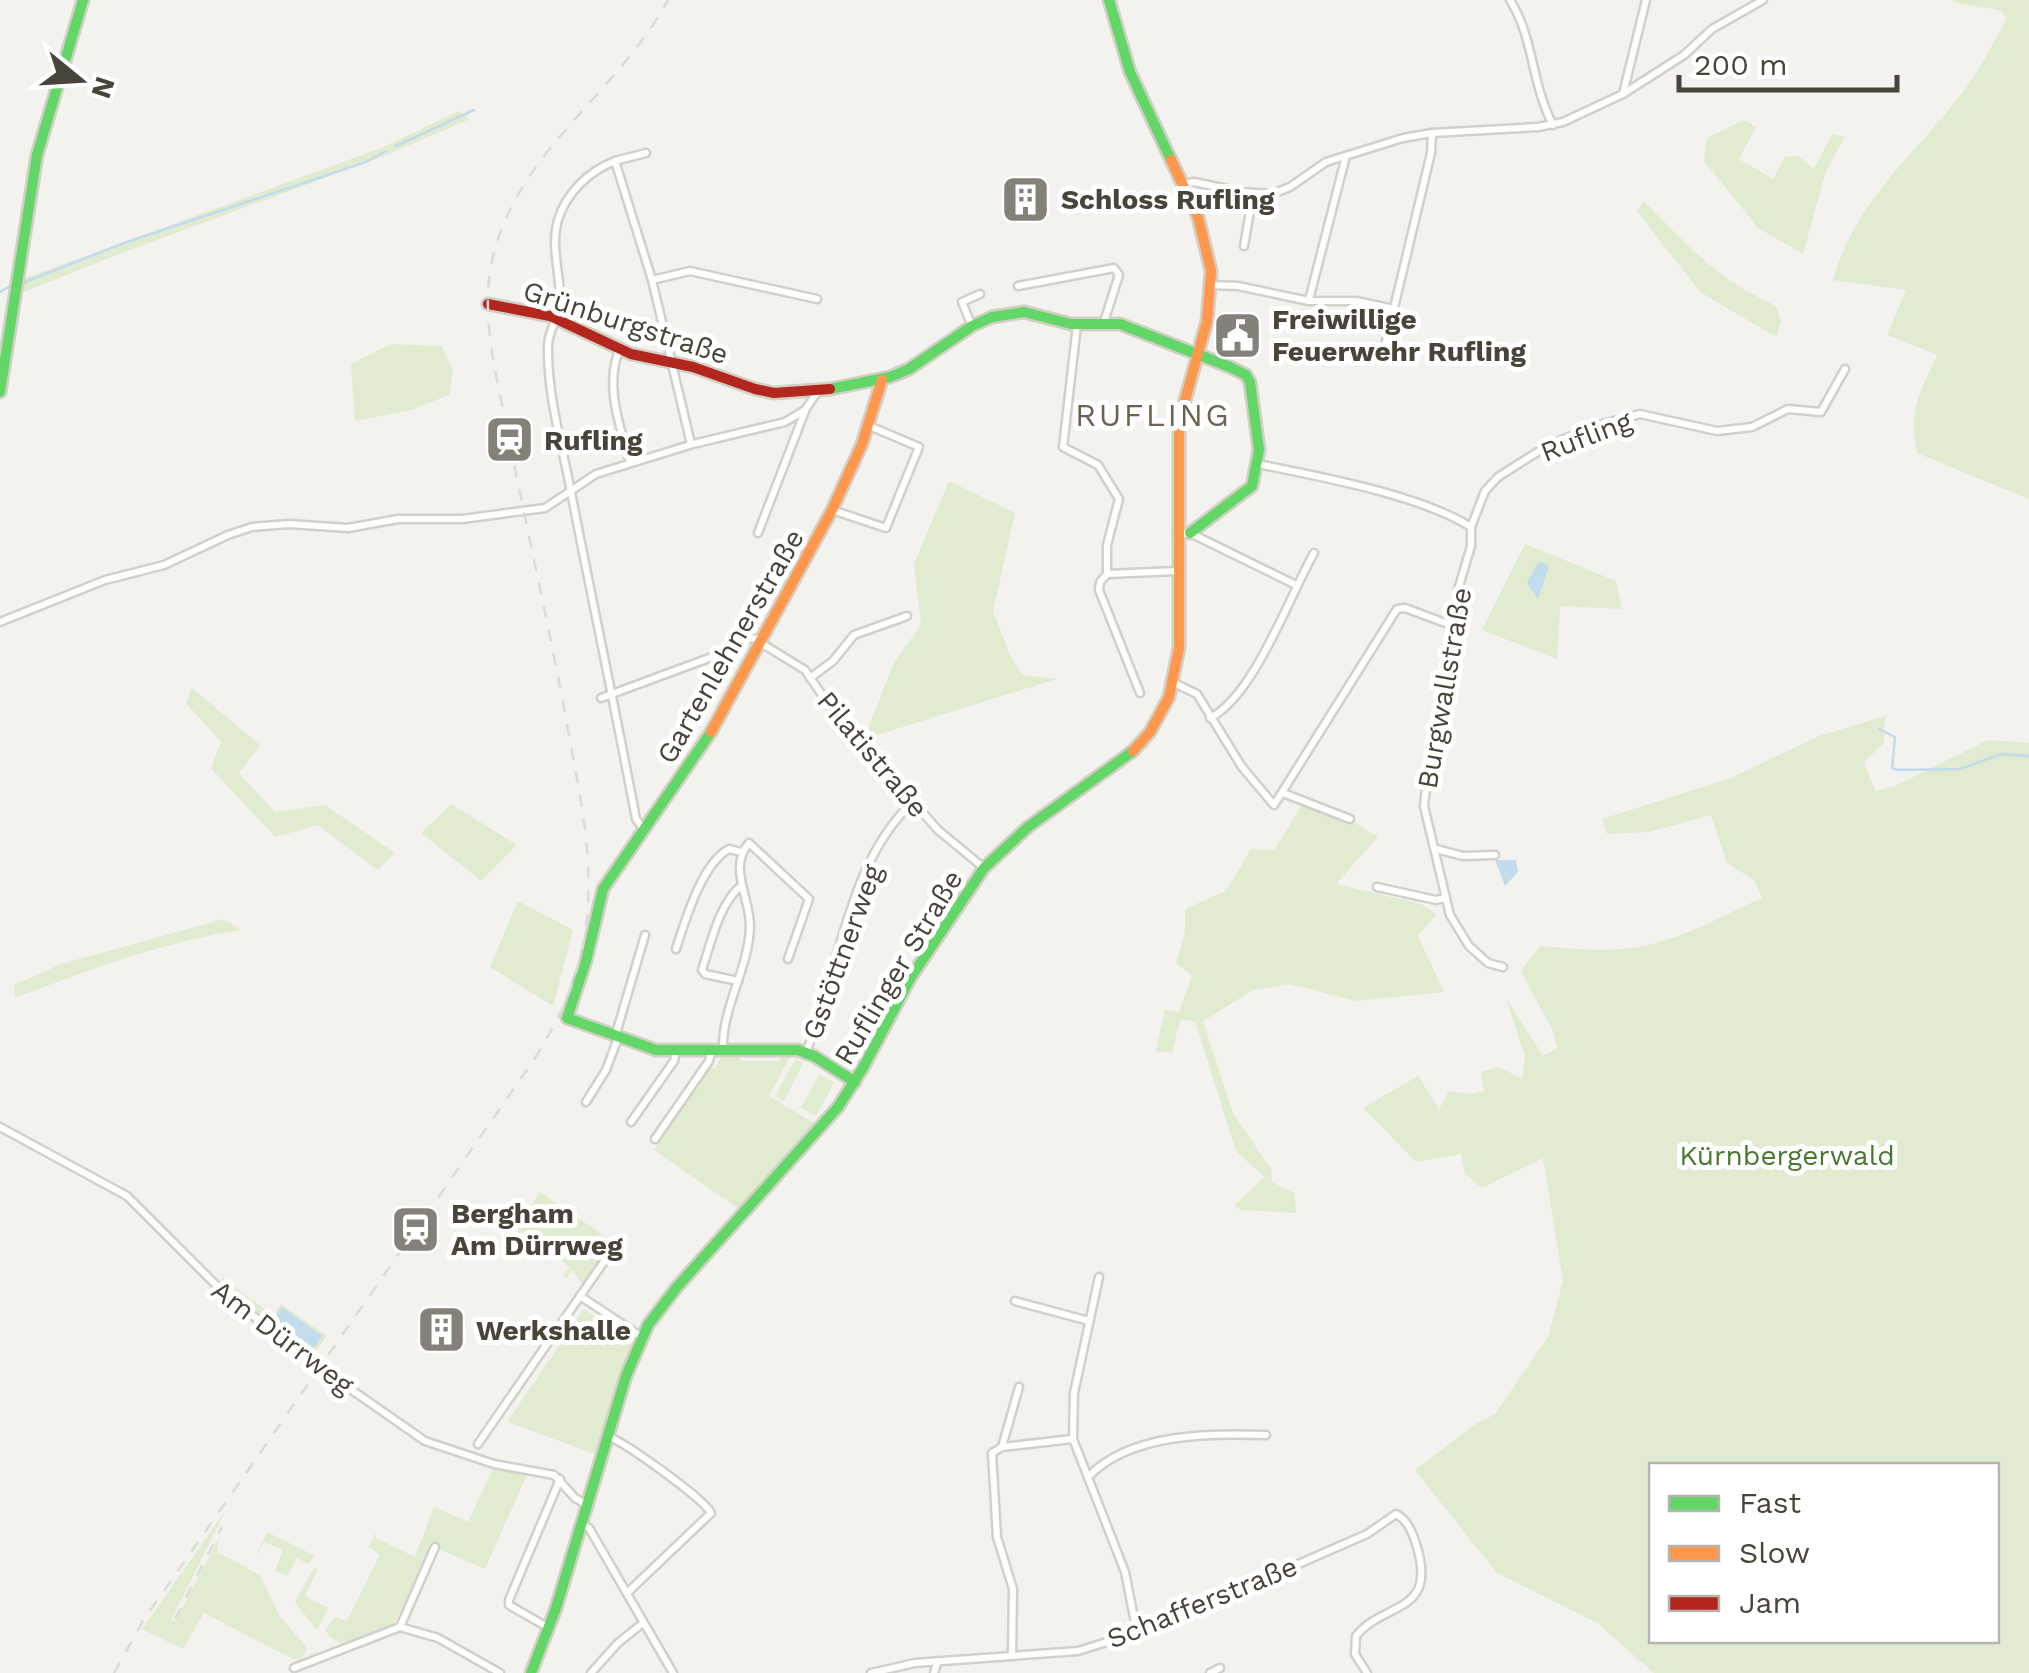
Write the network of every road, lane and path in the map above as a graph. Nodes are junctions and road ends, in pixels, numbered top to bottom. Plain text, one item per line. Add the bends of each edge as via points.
1 (83, 0) edge
2 (1109, 0) edge
3 (1510, 0) edge
4 (1646, 0) edge
5 (1762, 0) edge
6 (1623, 94) junction
7 (1553, 125) junction
8 (1432, 133) junction
9 (646, 153) dead end
10 (1346, 156) junction
11 (615, 162) junction
12 (1184, 184) junction
13 (1253, 194) junction
14 (1244, 246) dead end
15 (652, 280) junction
16 (1211, 285) junction
17 (1018, 286) dead end
18 (980, 294) dead end
19 (817, 299) dead end
20 (1309, 300) junction
21 (488, 304) dead end
22 (1394, 310) junction
23 (556, 318) junction
24 (1104, 322) junction
25 (1077, 325) junction
26 (972, 326) junction
27 (620, 349) junction
28 (1196, 356) junction
29 (1382, 358) dead end
30 (674, 362) junction
31 (1846, 368) dead end
32 (882, 380) junction
33 (818, 391) junction
34 (0, 392) edge
35 (805, 410) junction
36 (867, 426) junction
37 (691, 444) junction
38 (630, 462) junction
39 (1258, 464) junction
40 (571, 490) junction
41 (1486, 491) joint
42 (832, 510) junction
43 (1470, 527) junction
44 (758, 532) dead end
45 (1190, 533) junction
46 (1177, 535) junction
47 (1314, 553) dead end
48 (1177, 571) junction
49 (1107, 574) junction
50 (1296, 585) junction
51 (908, 616) dead end
52 (0, 622) edge
53 (1456, 627) junction
54 (762, 641) junction
55 (810, 678) junction
56 (1174, 682) junction
57 (613, 693) junction
58 (1140, 694) dead end
59 (601, 698) dead end
60 (1210, 718) junction
61 (1283, 793) junction
62 (912, 803) junction
63 (1350, 820) dead end
64 (644, 830) junction
65 (1435, 848) junction
66 (741, 852) junction
67 (1495, 855) dead end
68 (984, 868) junction
69 (742, 885) junction
70 (1377, 888) dead end
71 (1445, 898) junction
72 (645, 935) dead end
73 (676, 949) dead end
74 (788, 959) dead end
75 (1503, 966) dead end
76 (738, 981) junction
77 (616, 1038) junction
78 (676, 1049) junction
79 (717, 1049) junction
80 (806, 1052) junction
81 (855, 1082) junction
82 (586, 1102) dead end
83 (631, 1122) dead end
84 (0, 1127) edge
85 (655, 1139) dead end
86 (614, 1247) dead end
87 (1098, 1276) dead end
88 (580, 1296) junction
89 (1016, 1301) dead end
90 (1088, 1321) junction
91 (642, 1337) junction
92 (1019, 1387) dead end
93 (1266, 1435) dead end
94 (608, 1436) junction
95 (1072, 1440) junction
96 (478, 1444) dead end
97 (1002, 1447) junction
98 (1088, 1477) junction
99 (560, 1479) junction
100 (587, 1504) junction
101 (582, 1524) junction
102 (435, 1548) dead end
103 (627, 1593) junction
104 (643, 1623) junction
105 (400, 1627) junction
106 (549, 1628) junction
107 (1137, 1633) junction
108 (1012, 1656) junction
109 (938, 1661) junction
110 (294, 1668) dead end
111 (1220, 1668) dead end
112 (500, 1673) edge
113 (531, 1673) edge
114 (591, 1673) edge
115 (673, 1673) edge
116 (871, 1673) edge
117 (934, 1673) edge
118 (1210, 1673) edge
119 (1367, 1673) edge

1 - 34 street via 42,132
2 - 12 street, Ruflinger Straße via 1130,72
3 - 7 street
4 - 6 street
5 - 6 street
6 - 7 street
7 - 8 street
8 - 10 street
8 - 22 street
9 - 11 street
10 - 13 street via 1280,192
10 - 20 street
11 - 15 street
11 - 23 street via 581,183 561,213 554,240
12 - 13 street
12 - 16 street, Ruflinger Straße via 1203,230
13 - 14 street
15 - 19 street via 690,271
15 - 30 street
16 - 20 street
16 - 28 street, Ruflinger Straße
17 - 24 street via 1116,269
18 - 26 street via 962,302
20 - 22 street
21 - 23 street, Grünburgstraße
22 - 29 street
23 - 27 street, Grünburgstraße
23 - 40 street via 548,357
24 - 25 street, Grünburgstraße
24 - 28 street, Grünburgstraße
25 - 26 street, Grünburgstraße via 1024,312
25 - 49 street via 1063,446 1098,465 1119,499
26 - 32 street, Grünburgstraße
27 - 30 street, Grünburgstraße
27 - 38 street via 613,382
28 - 39 street, Grünburgstraße via 1248,378
28 - 46 street, Ruflinger Straße via 1180,422
30 - 33 street, Grünburgstraße via 763,391
30 - 37 street
31 - 41 street, Rufling via 1821,412 1788,409 1752,427 1716,432 1631,415 1547,446
32 - 33 street, Grünburgstraße
32 - 36 street, Gartenlehnerstraße
33 - 35 street
35 - 37 street via 776,426
35 - 44 street
36 - 42 street, Gartenlehnerstraße
36 - 42 street, Gartenlehnerstraße via 919,446 886,528
37 - 38 street
38 - 40 street
39 - 43 street via 1378,492
39 - 45 street via 1250,489
40 - 52 street via 550,506 462,518 252,528
40 - 57 street
41 - 43 street, Burgwallstraße
42 - 54 street, Gartenlehnerstraße
43 - 53 street, Burgwallstraße
45 - 46 street
45 - 50 street
46 - 48 street, Ruflinger Straße
47 - 50 street
48 - 49 street
48 - 56 street, Ruflinger Straße via 1180,648
49 - 58 street via 1099,590
50 - 60 street via 1246,684
51 - 55 street via 854,636
53 - 61 street via 1397,609
53 - 65 street, Burgwallstraße via 1424,794
54 - 55 street, Pilatistraße
54 - 57 street via 747,638
54 - 64 street, Gartenlehnerstraße via 714,730
55 - 62 street, Pilatistraße via 836,720
56 - 60 street via 1196,694
56 - 68 street, Ruflinger Straße via 1135,751 1015,836
57 - 59 street
57 - 64 street via 636,820
60 - 61 street via 1267,800 1274,805
61 - 63 street
62 - 68 street, Pilatistraße
62 - 80 street, Gstöttnerweg via 863,880
64 - 77 street, Gartenlehnerstraße via 603,889 567,1018
65 - 67 street
65 - 71 street, Burgwallstraße
66 - 69 street
66 - 73 street via 725,851 710,868
66 - 74 street via 749,842 809,899
68 - 81 street, Ruflinger Straße via 911,978
69 - 76 street via 750,925
69 - 76 street via 724,910 702,970
70 - 71 street
71 - 75 street, Burgwallstraße via 1469,946
72 - 77 street
76 - 79 street
77 - 78 street
77 - 82 street
78 - 79 street
78 - 83 street
79 - 80 street
79 - 85 street
80 - 81 street
81 - 91 street, Ruflinger Straße
84 - 99 street, Am Dürrweg via 126,1196 226,1295 425,1441
86 - 88 street
87 - 90 street
88 - 91 street
88 - 96 street
89 - 90 street
90 - 95 street
91 - 94 street, Ruflinger Straße
92 - 97 street
93 - 98 street via 1153,1445 1113,1455
94 - 100 street, Ruflinger Straße
94 - 103 street via 712,1513
95 - 97 street
95 - 98 street
97 - 108 street via 992,1453 992,1469 997,1537 1013,1588
98 - 107 street via 1126,1572
99 - 100 street, Am Dürrweg
99 - 106 street via 508,1600
100 - 101 street, Ruflinger Straße
101 - 103 street
101 - 106 street, Ruflinger Straße
102 - 105 street
103 - 104 street
104 - 114 street
104 - 115 street
105 - 110 street
105 - 112 street via 438,1638
106 - 113 street, Ruflinger Straße
107 - 108 street, Schafferstraße via 1078,1651
107 - 119 street, Schafferstraße via 1367,1534 1396,1514 1416,1542 1421,1578 1407,1603 1356,1636 1355,1654
108 - 109 street, Schafferstraße
109 - 116 street, Schafferstraße
109 - 117 street
111 - 118 street

